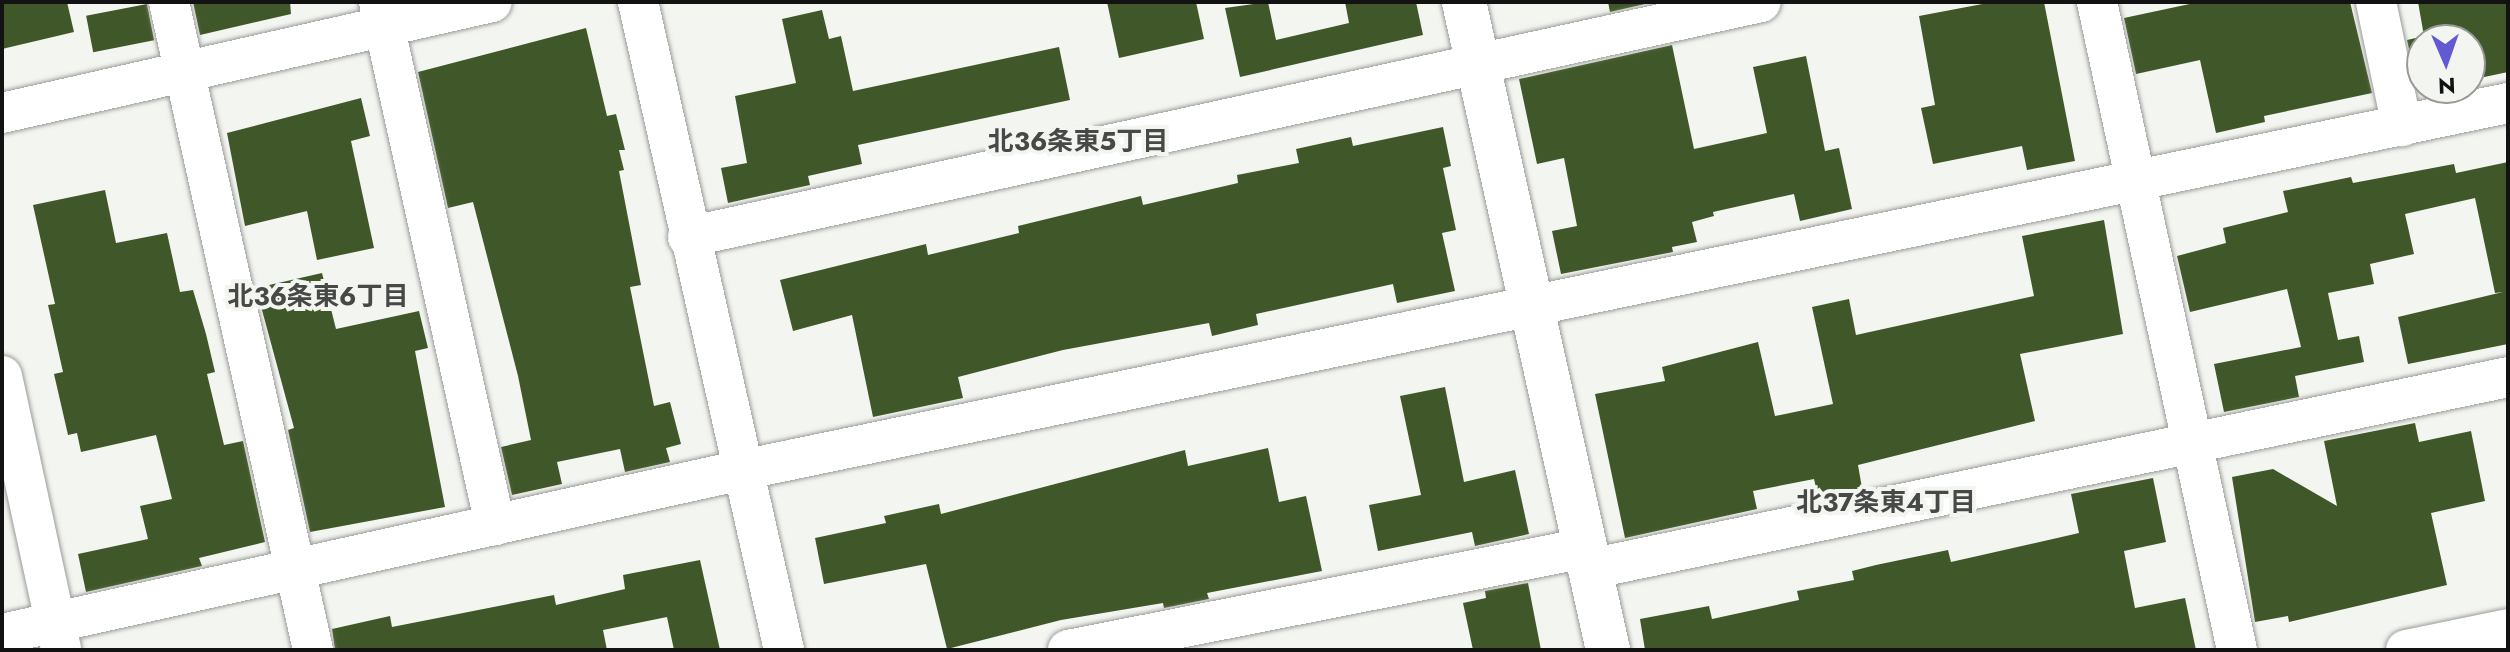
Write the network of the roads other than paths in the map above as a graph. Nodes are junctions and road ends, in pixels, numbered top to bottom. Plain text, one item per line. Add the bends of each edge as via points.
1 (169, 2) edge
2 (492, 2) edge
3 (638, 2) edge
4 (1464, 2) edge
5 (1761, 2) edge
6 (2097, 2) edge
7 (2376, 2) edge
8 (382, 14) edge
9 (1478, 64) junction
10 (185, 72) junction
11 (2508, 103) edge
12 (2, 113) edge
13 (2402, 126) junction
14 (2134, 181) junction
15 (688, 237) junction
16 (1531, 307) junction
17 (2, 376) edge
18 (2508, 377) edge
19 (2189, 445) junction
20 (742, 470) junction
21 (495, 525) junction
22 (1587, 558) junction
23 (295, 569) junction
24 (2507, 633) edge
25 (2, 634) edge
26 (58, 637) edge
27 (313, 650) edge
28 (784, 650) edge
29 (1068, 650) edge
30 (1608, 650) edge
31 (2237, 650) edge
32 (2406, 650) edge

1 - 10 street
2 - 8 street
3 - 15 street
4 - 9 street
5 - 9 street
6 - 14 street
7 - 13 street
8 - 10 street
8 - 21 street
9 - 15 street
9 - 16 street
10 - 12 street
10 - 23 street
11 - 13 street
13 - 14 street
14 - 16 street
14 - 19 street
15 - 20 street
16 - 20 street
16 - 22 street
17 - 26 street
18 - 19 street
19 - 22 street
19 - 31 street
20 - 21 street
20 - 28 street
21 - 23 street
22 - 29 street
22 - 30 street
23 - 26 street
23 - 27 street
24 - 32 street
25 - 26 street

